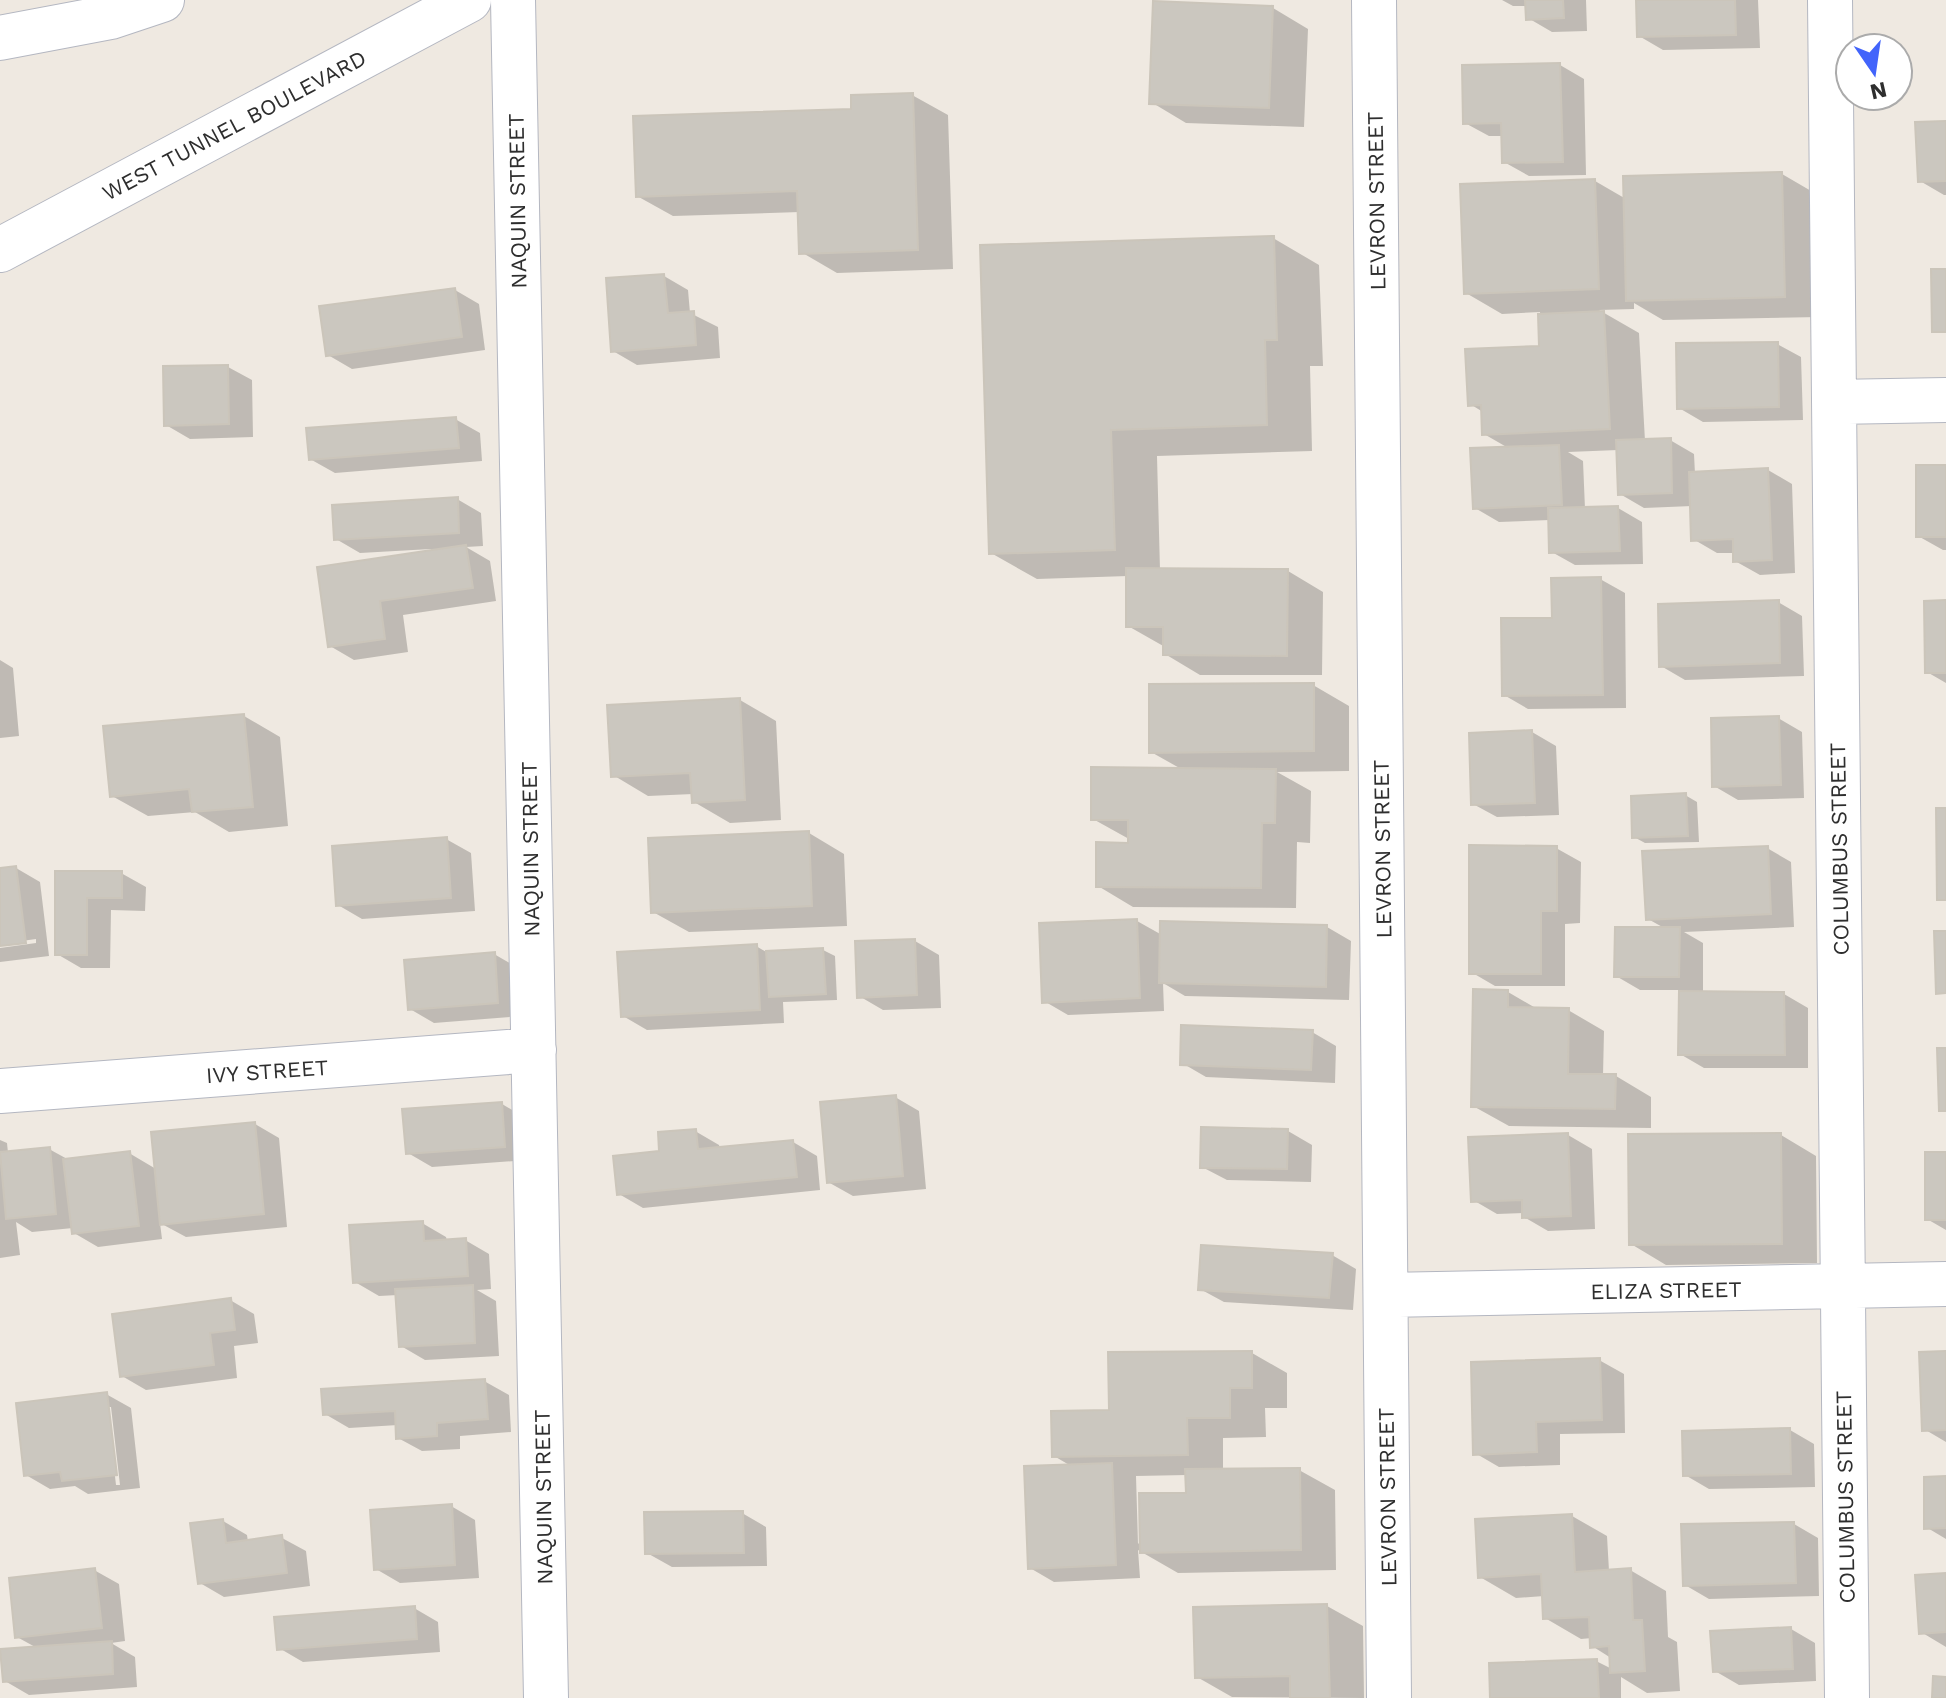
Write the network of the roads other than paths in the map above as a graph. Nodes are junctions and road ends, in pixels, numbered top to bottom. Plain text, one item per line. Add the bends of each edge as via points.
1 (162, 0) edge
2 (469, 0) edge
3 (513, 0) edge
4 (1374, 0) edge
5 (1830, 0) edge
6 (0, 38) edge
7 (0, 250) edge
8 (1946, 400) edge
9 (1834, 402) junction
10 (534, 1050) junction
11 (0, 1091) edge
12 (1946, 1284) edge
13 (1843, 1286) junction
14 (1386, 1295) junction
15 (546, 1698) edge
16 (1389, 1698) edge
17 (1847, 1698) edge

1 - 6 street via 111,17
2 - 7 street, WEST TUNNEL BOULEVARD
3 - 10 street, NAQUIN STREET
4 - 14 street, LEVRON STREET
5 - 9 street, COLUMBUS STREET
8 - 9 street
9 - 13 street, COLUMBUS STREET
10 - 11 street, IVY STREET
10 - 15 street, NAQUIN STREET
12 - 13 street, ELIZA STREET
13 - 14 street, ELIZA STREET
13 - 17 street, COLUMBUS STREET
14 - 16 street, LEVRON STREET

